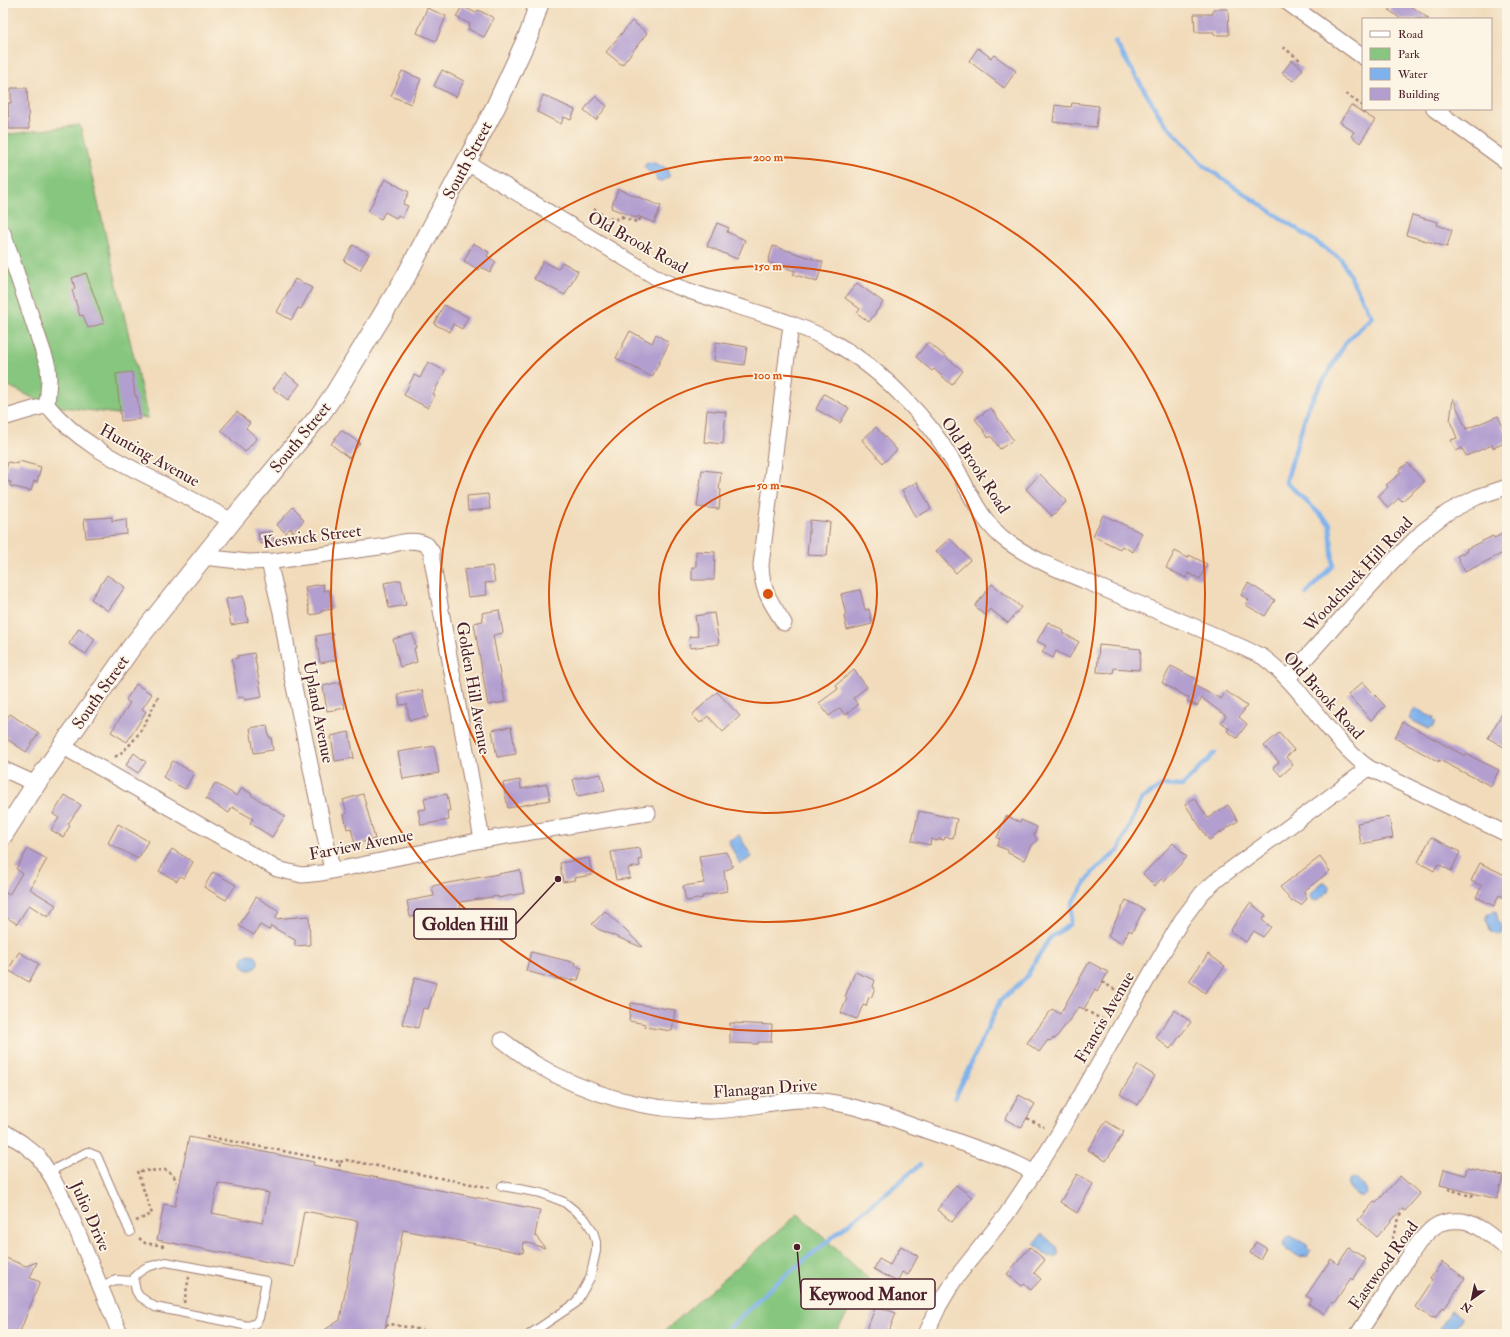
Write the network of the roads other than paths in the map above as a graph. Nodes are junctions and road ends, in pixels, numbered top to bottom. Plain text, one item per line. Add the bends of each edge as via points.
1 (539, 3) edge
2 (1288, 3) edge
3 (1362, 56) edge
4 (1435, 110) edge
5 (466, 162) junction
6 (1507, 162) edge
7 (3, 233) edge
8 (791, 324) junction
9 (47, 405) junction
10 (3, 418) edge
11 (1507, 488) edge
12 (232, 521) junction
13 (426, 544) joint
14 (202, 557) junction
15 (269, 562) junction
16 (784, 623) dead end
17 (1288, 678) junction
18 (62, 746) junction
19 (1369, 768) junction
20 (3, 769) edge
21 (36, 784) junction
22 (648, 813) dead end
23 (1507, 834) edge
24 (3, 835) edge
25 (482, 840) junction
26 (332, 870) junction
27 (502, 1040) dead end
28 (3, 1131) edge
29 (49, 1172) junction
30 (1034, 1174) junction
31 (502, 1186) road end
32 (130, 1232) road end
33 (1507, 1249) edge
34 (134, 1281) junction
35 (100, 1286) junction
36 (120, 1334) edge
37 (530, 1334) edge
38 (926, 1334) edge
39 (1358, 1334) edge

1 - 5 street, South Street via 530,32 496,106
2 - 3 street
4 - 6 street
5 - 8 street, Old Brook Road via 655,277 688,292
5 - 12 street, South Street via 405,278 335,393
7 - 9 street via 48,366
8 - 16 street via 761,565 766,594
8 - 17 street, Old Brook Road via 851,352 904,397 944,448 982,514 1005,540 1022,552 1057,569 1263,657
9 - 10 street
9 - 12 street, Hunting Avenue via 79,436 108,456
11 - 17 street, Woodchuck Hill Road via 1477,497 1448,512 1422,532
12 - 14 street, South Street
13 - 15 street, Keswick Street via 415,541 402,542
13 - 25 street, Golden Hill Avenue via 433,555
14 - 15 street, Keswick Street
14 - 18 street, South Street via 131,648
15 - 26 street, Upland Avenue via 282,612 291,671
17 - 19 street, Old Brook Road via 1335,737 1355,758
18 - 21 street, South Street
18 - 26 street, Farview Avenue via 280,870 305,875
19 - 23 street, Old Brook Road
19 - 30 street, Francis Avenue via 1202,893 1181,922
20 - 21 street
21 - 24 street, South Street
22 - 25 street, Farview Avenue
25 - 26 street, Farview Avenue
27 - 30 street, Flanagan Drive via 552,1073 616,1099 678,1110 710,1111 785,1101 832,1103 863,1109 940,1135 1005,1159
28 - 29 street, Julio Drive via 38,1156
29 - 32 lane via 87,1152 97,1156
29 - 35 street, Julio Drive via 60,1190
30 - 38 street, Francis Avenue via 1006,1215 955,1279
31 - 37 lane via 541,1193 564,1202 585,1219 596,1242 590,1278 576,1303
33 - 39 street, Eastwood Road via 1483,1231 1465,1222 1444,1222 1435,1226 1412,1252
34 - 34 lane via 139,1296 155,1308 248,1326 256,1323 259,1318 266,1281 166,1262 147,1267 135,1276
34 - 35 lane via 116,1280
35 - 36 street, Julio Drive

